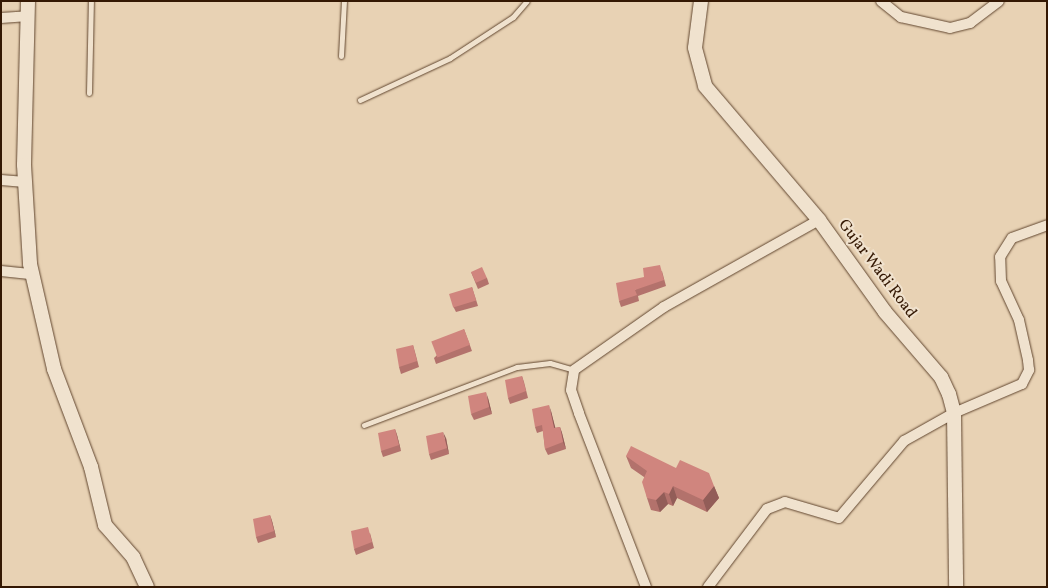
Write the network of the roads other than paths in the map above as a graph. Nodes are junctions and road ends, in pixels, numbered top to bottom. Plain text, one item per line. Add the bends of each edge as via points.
1 (28, 1) edge
2 (91, 1) edge
3 (344, 1) edge
4 (527, 1) edge
5 (701, 1) edge
6 (881, 1) edge
7 (999, 1) edge
8 (28, 16) junction
9 (1, 18) edge
10 (341, 56) dead end
11 (89, 93) dead end
12 (360, 100) dead end
13 (1, 180) edge
14 (25, 182) junction
15 (819, 220) junction
16 (1047, 225) edge
17 (1, 271) edge
18 (32, 274) junction
19 (574, 370) junction
20 (954, 413) junction
21 (364, 425) dead end
22 (147, 587) edge
23 (646, 587) edge
24 (708, 587) edge
25 (956, 587) edge

1 - 8 street
2 - 11 lane
3 - 10 lane
4 - 12 lane via 513,18 450,58
5 - 15 street, Gujar Wadi Road via 695,48 706,86
6 - 7 street via 901,17 950,28 970,23
8 - 9 street
8 - 14 street
13 - 14 street
14 - 18 street
15 - 19 street via 664,307
15 - 20 street, Gujar Wadi Road via 885,312 940,377
16 - 20 street via 1012,238 1000,257 1002,281 1021,327 1028,360 1026,377 1008,392
17 - 18 street
18 - 22 street via 54,369 91,467 105,525 133,557
19 - 21 lane via 550,363 517,367
19 - 23 street via 571,390 578,413
20 - 24 street via 904,441 839,518 785,502 767,510
20 - 25 street, Gujar Wadi Road

